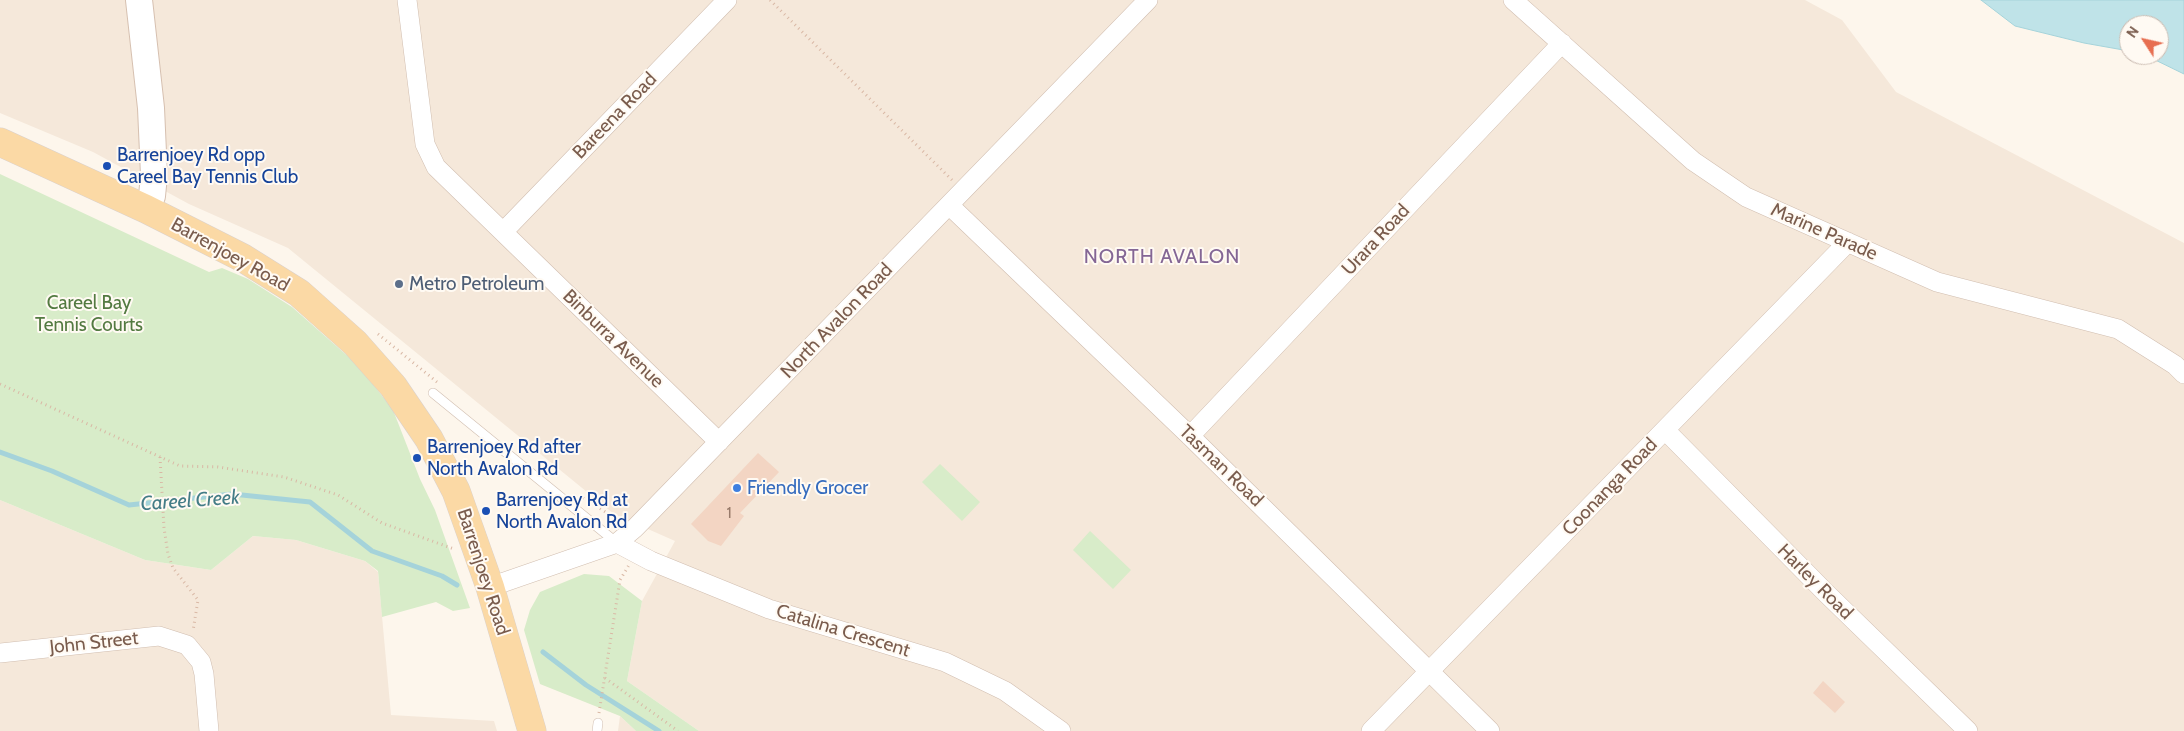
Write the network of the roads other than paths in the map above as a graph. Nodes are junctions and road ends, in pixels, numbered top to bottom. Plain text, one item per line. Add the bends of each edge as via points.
1 (139, 0) edge
2 (407, 0) edge
3 (726, 0) edge
4 (1148, 0) edge
5 (1513, 0) edge
6 (1562, 43) junction
7 (0, 142) edge
8 (949, 205) junction
9 (146, 209) junction
10 (503, 232) junction
11 (1848, 242) junction
12 (2184, 374) edge
13 (433, 393) dead end
14 (1665, 430) junction
15 (1190, 436) junction
16 (719, 442) junction
17 (617, 543) junction
18 (490, 587) junction
19 (0, 653) edge
20 (1429, 671) junction
21 (209, 731) edge
22 (532, 731) edge
23 (1061, 731) edge
24 (1371, 731) edge
25 (1490, 731) edge
26 (1968, 731) edge

1 - 9 main road via 151,108 154,175 152,196
2 - 10 street, Binburra Avenue via 425,144 436,167
3 - 10 street, Bareena Road
4 - 8 street, North Avalon Road
5 - 6 street, Marine Parade
6 - 11 street, Marine Parade via 1693,161 1746,196
6 - 15 street, Urara Road
7 - 9 main road, Barrenjoey Road
8 - 15 street, Tasman Road
8 - 16 street, North Avalon Road
9 - 18 main road, Barrenjoey Road via 243,258 299,293 354,343 393,386 429,439 456,491
10 - 16 street, Binburra Avenue
11 - 12 street, Marine Parade via 1937,282 2118,329
11 - 14 street, Coonanga Road
13 - 17 lane
14 - 20 street, Coonanga Road
14 - 26 street, Harley Road via 1826,594
15 - 20 street, Tasman Road
16 - 17 street, North Avalon Road
17 - 18 street, North Avalon Road
17 - 23 street, Catalina Crescent via 650,561 769,609 945,662 1005,691
18 - 22 main road, Barrenjoey Road
19 - 21 street, John Street via 159,636 189,647 201,662 204,674
20 - 24 street, Coonanga Road
20 - 25 street, Tasman Road

